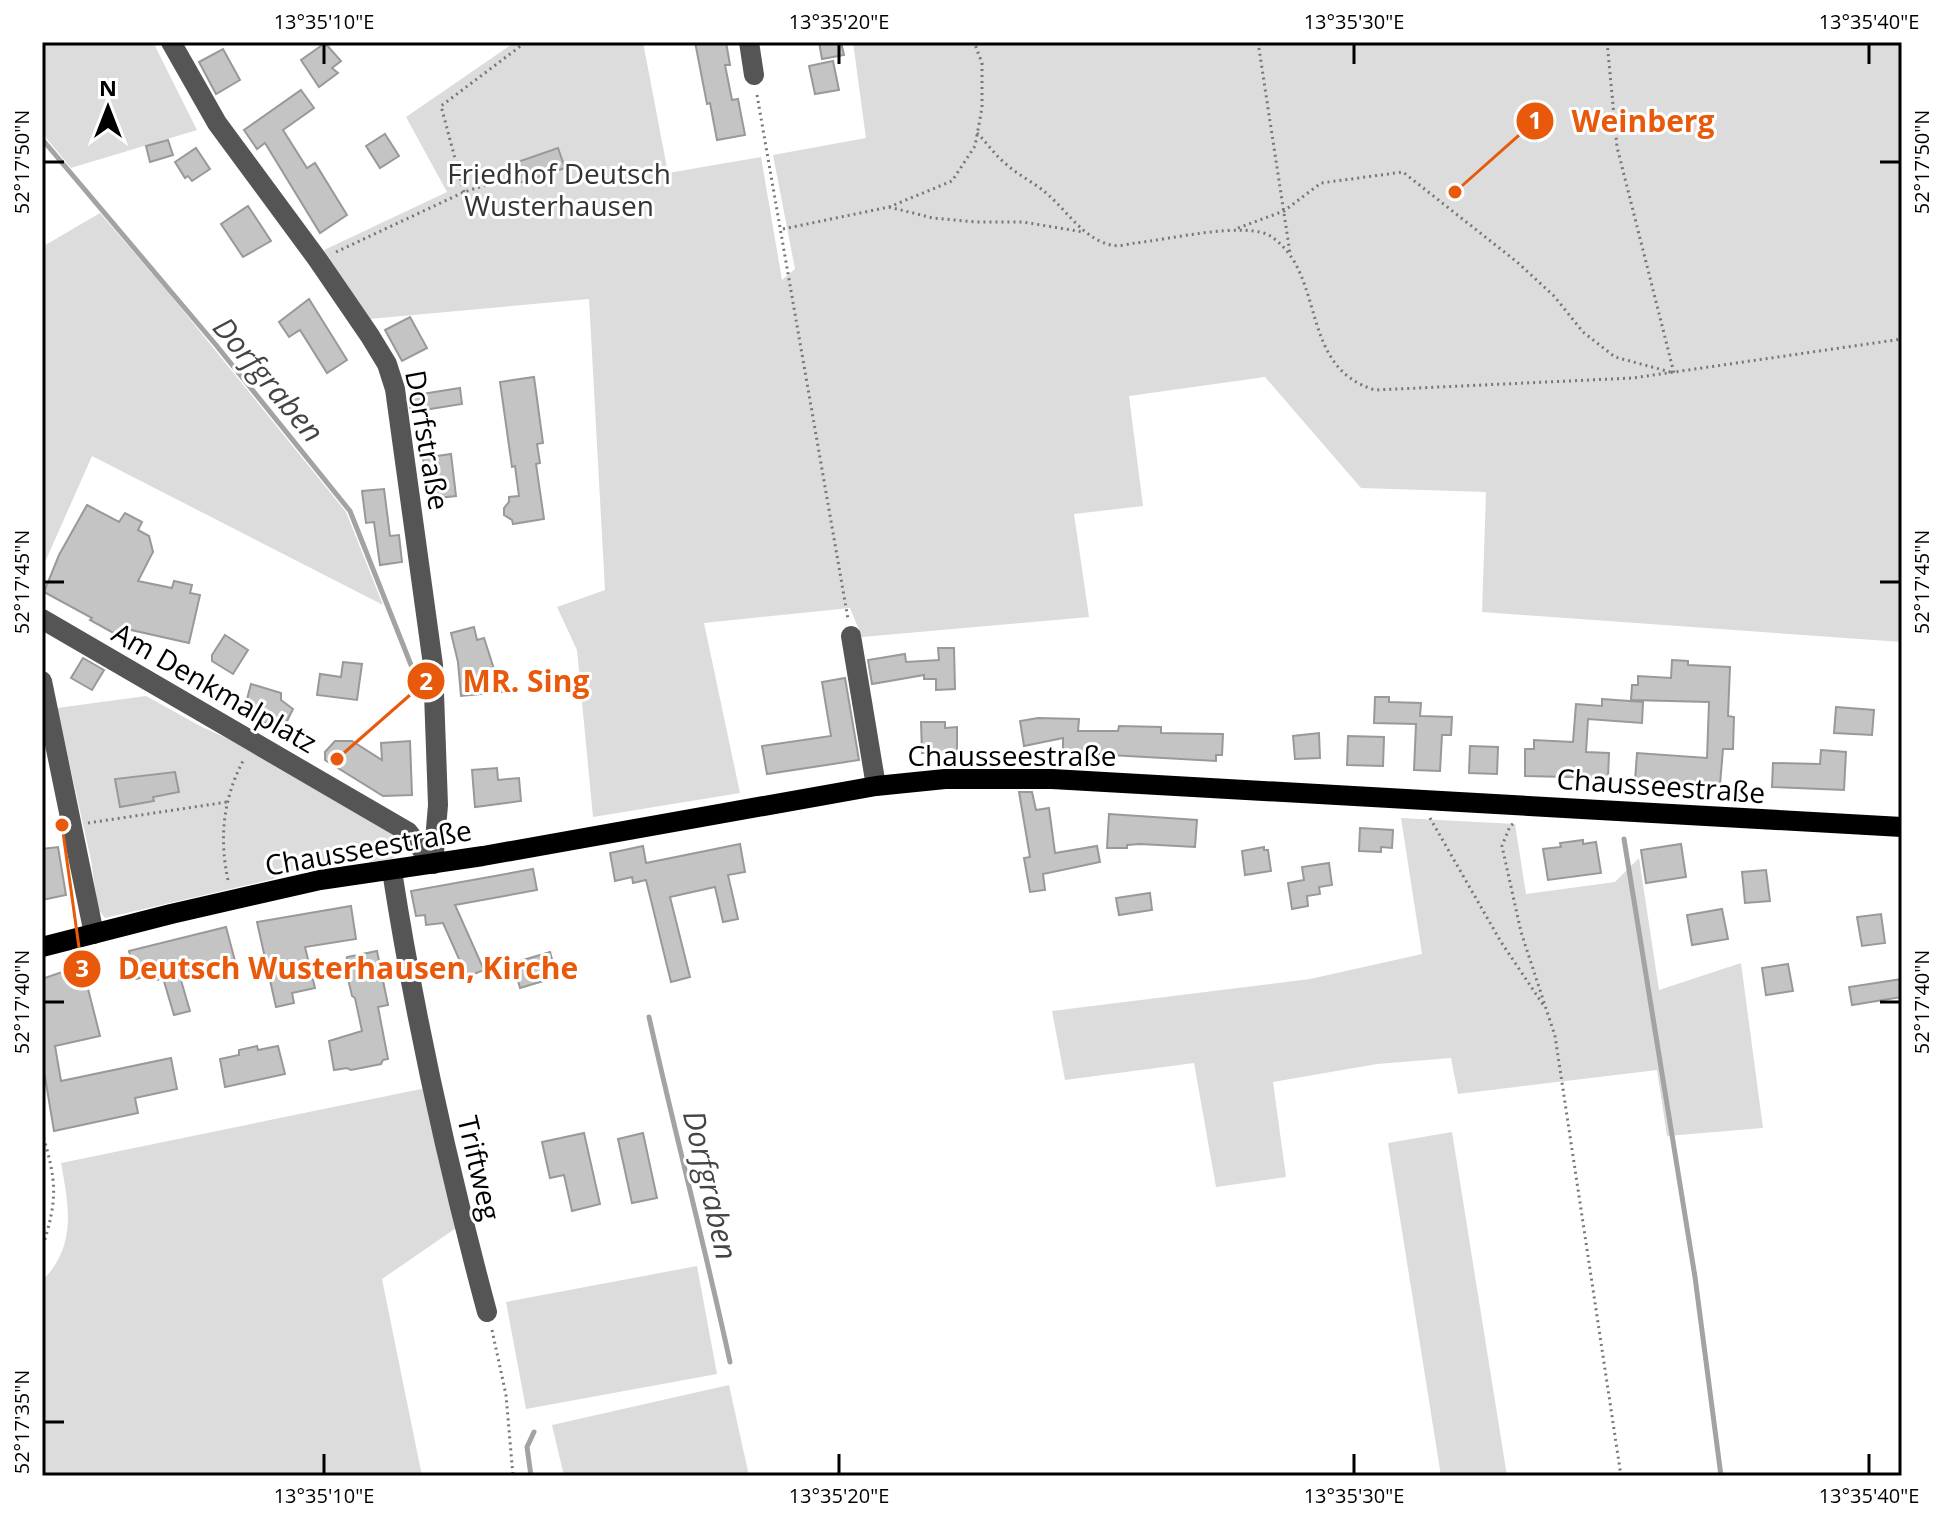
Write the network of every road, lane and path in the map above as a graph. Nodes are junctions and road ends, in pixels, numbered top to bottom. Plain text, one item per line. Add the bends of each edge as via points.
1 (526, 42) edge
2 (749, 42) edge
3 (974, 42) edge
4 (1258, 42) edge
5 (1607, 42) edge
6 (174, 43) edge
7 (754, 75) joint
8 (977, 133) junction
9 (504, 179) dead end
10 (464, 192) junction
11 (889, 207) junction
12 (1284, 211) junction
13 (1238, 228) junction
14 (782, 230) junction
15 (1085, 232) junction
16 (1290, 253) junction
17 (318, 260) junction
18 (1902, 339) edge
19 (1674, 373) junction
20 (42, 619) edge
21 (851, 636) joint
22 (42, 681) edge
23 (253, 742) junction
24 (876, 786) junction
25 (227, 802) junction
26 (1428, 815) dead end
27 (1520, 821) dead end
28 (71, 825) junction
29 (1902, 827) edge
30 (433, 864) junction
31 (392, 871) junction
32 (228, 880) dead end
33 (94, 934) junction
34 (42, 947) edge
35 (1548, 1013) junction
36 (42, 1132) edge
37 (42, 1249) edge
38 (487, 1312) joint
39 (513, 1476) edge
40 (1621, 1476) edge

1 - 10 path via 441,106
2 - 7 street
3 - 8 path via 982,63
4 - 12 path
5 - 19 path via 1617,147
6 - 17 street, Dorfstraße via 217,123
7 - 14 path
8 - 11 path via 975,146 952,181
8 - 15 path
9 - 10 path
10 - 17 path
11 - 14 path
11 - 15 path via 933,218 1023,222
12 - 13 path
12 - 16 path
12 - 19 path via 1321,183 1403,172 1517,262 1583,332 1615,357
13 - 15 path via 1112,246
13 - 16 path via 1269,234
14 - 21 path
16 - 19 path via 1336,367 1358,385 1375,390
17 - 30 street, Dorfstraße via 382,355 395,389 433,665 438,805
18 - 19 path
20 - 23 street, Am Denkmalplatz
21 - 24 street
22 - 28 street
23 - 25 path
23 - 30 street, Am Denkmalplatz via 408,832
24 - 29 main road, Chausseestraße via 945,779 1052,779
24 - 30 main road, Chausseestraße
25 - 28 path
25 - 32 path via 222,854
26 - 35 path
27 - 35 path via 1510,826 1502,846 1521,932
28 - 33 street
30 - 31 main road, Chausseestraße
31 - 33 main road, Chausseestraße via 310,882
31 - 38 street, Triftweg via 429,1068
33 - 34 main road, Chausseestraße
35 - 40 path
36 - 37 path via 53,1168 55,1207
38 - 39 path via 505,1384

